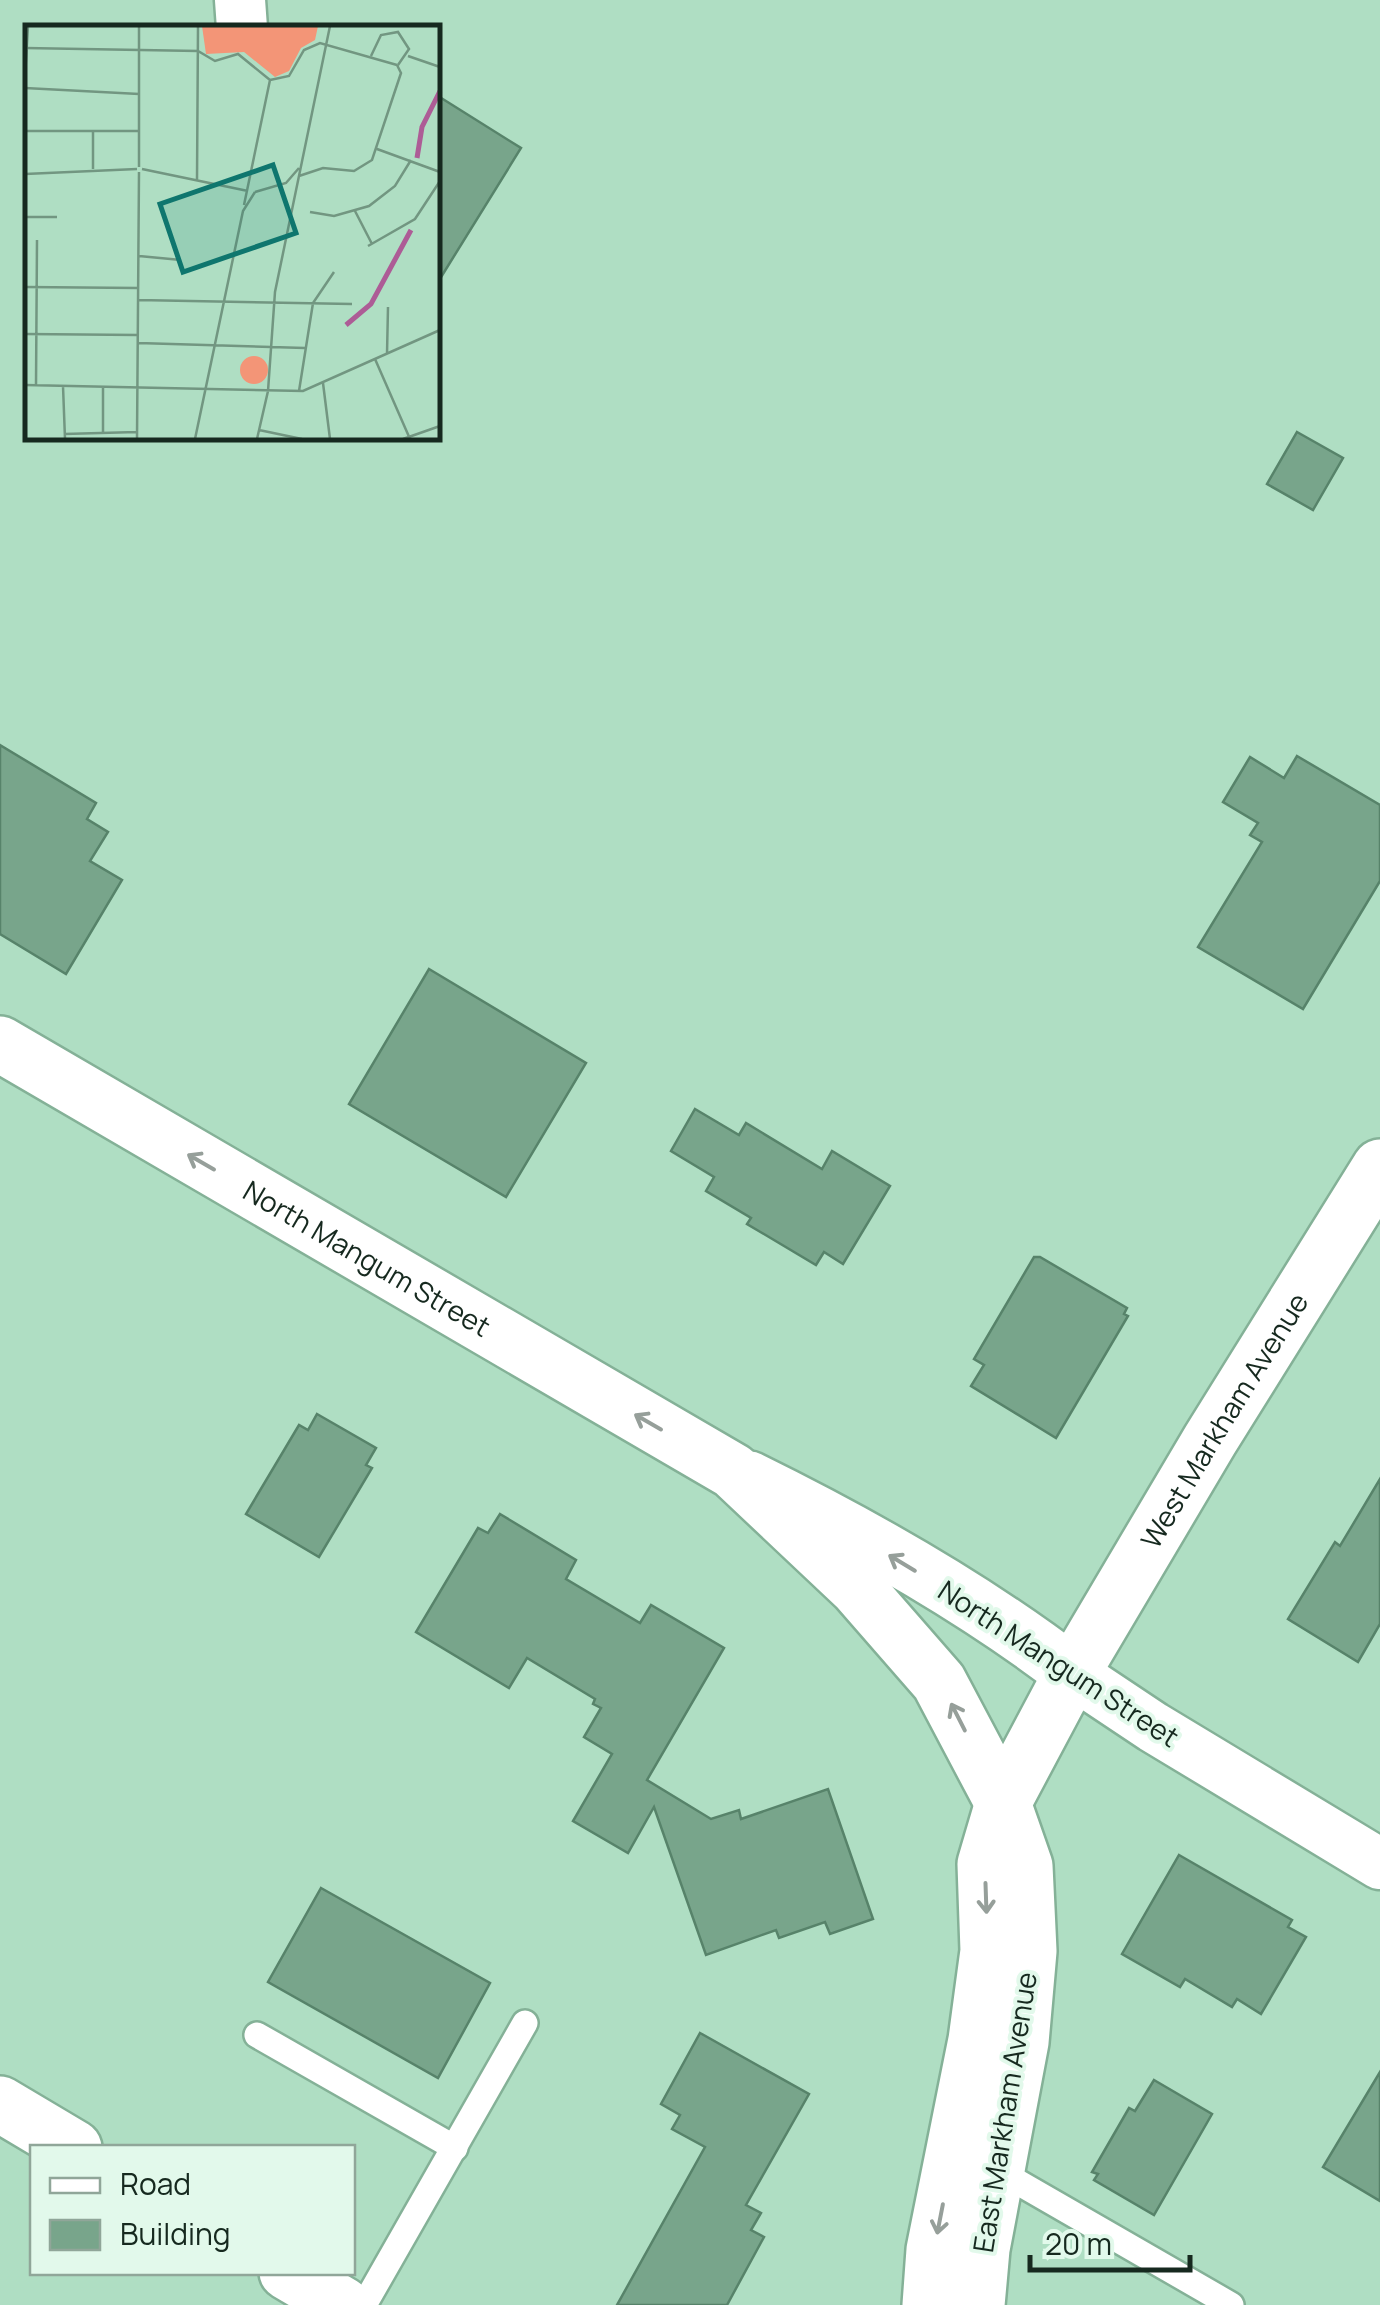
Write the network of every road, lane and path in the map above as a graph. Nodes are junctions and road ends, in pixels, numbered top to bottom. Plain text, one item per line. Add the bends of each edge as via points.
1 (240, 0) edge
2 (242, 25) edge
3 (4, 1046) edge
4 (1380, 1167) edge
5 (733, 1471) junction
6 (1072, 1673) junction
7 (1003, 1803) junction
8 (1380, 1864) edge
9 (525, 2023) dead end
10 (257, 2034) dead end
11 (0, 2104) edge
12 (69, 2145) edge
13 (456, 2148) junction
14 (974, 2164) junction
15 (292, 2275) edge
16 (343, 2305) edge
17 (364, 2305) edge
18 (930, 2305) edge
19 (978, 2305) edge
20 (1231, 2305) edge

1 - 2 street
5 -> 3 main road, North Mangum Street
4 - 6 main road, West Markham Avenue
6 -> 5 main road, North Mangum Street via 1021,1634 823,1515
7 -> 5 main road, North Mangum Street via 939,1682 908,1643
6 - 7 main road, East Markham Avenue
6 - 8 street, North Mangum Street
7 - 14 main road, East Markham Avenue via 985,1864 988,1951 976,2040
9 - 13 lane
10 - 13 lane
11 - 12 main road
13 - 17 lane
14 -> 18 main road, East Markham Avenue via 934,2250
14 - 19 main road, East Markham Avenue via 982,2248
14 - 20 lane
15 - 16 main road

